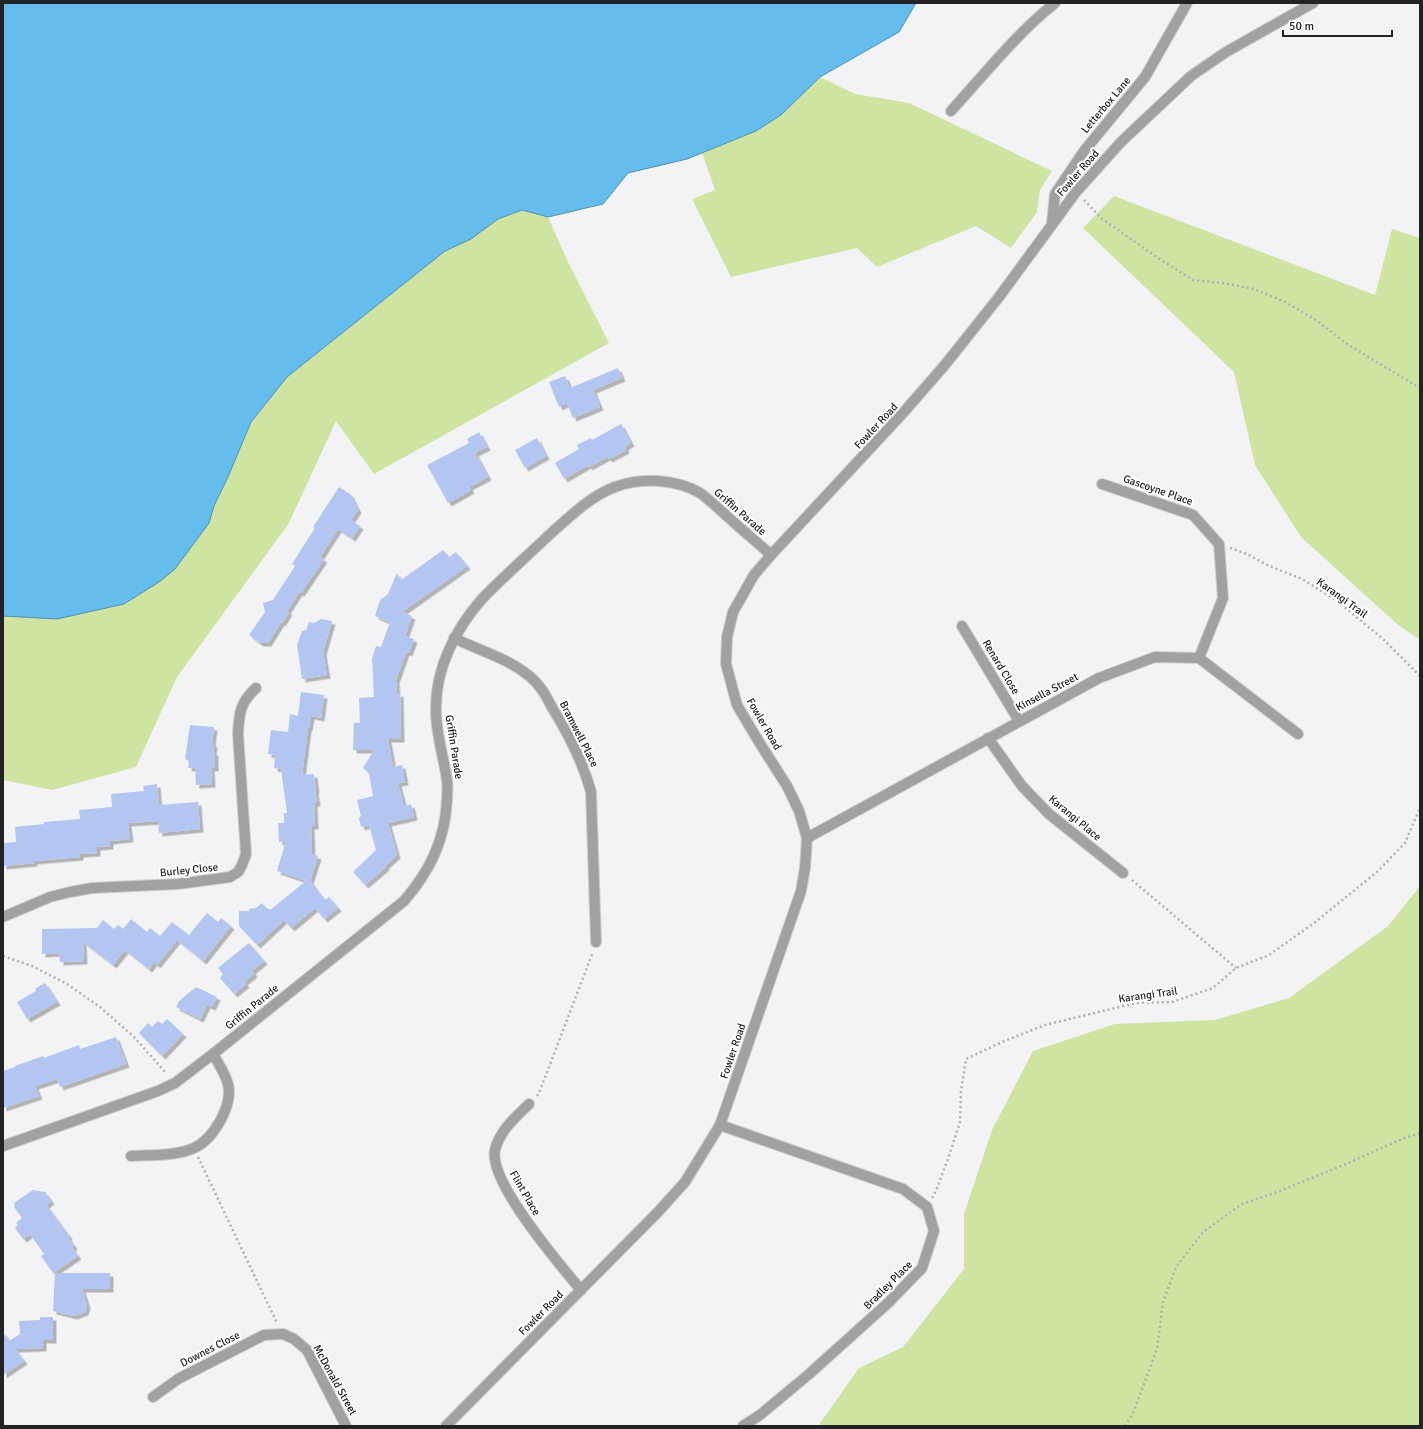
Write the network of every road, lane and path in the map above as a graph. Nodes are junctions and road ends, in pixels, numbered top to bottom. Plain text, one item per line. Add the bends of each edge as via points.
1 (1055, 3) edge
2 (1187, 3) edge
3 (1313, 3) edge
4 (950, 111) dead end
5 (1076, 192) junction
6 (1052, 224) junction
7 (1420, 388) edge
8 (1102, 484) dead end
9 (1219, 544) junction
10 (771, 555) junction
11 (962, 626) dead end
12 (454, 638) junction
13 (1199, 658) junction
14 (1420, 676) edge
15 (256, 688) dead end
16 (1019, 721) junction
17 (1298, 734) dead end
18 (988, 738) junction
19 (1420, 808) edge
20 (807, 838) junction
21 (1123, 873) joint
22 (3, 917) edge
23 (596, 942) joint
24 (3, 956) edge
25 (1236, 968) junction
26 (213, 1054) junction
27 (175, 1083) junction
28 (529, 1104) joint
29 (720, 1125) junction
30 (1420, 1133) edge
31 (3, 1146) edge
32 (194, 1148) junction
33 (131, 1156) dead end
34 (927, 1207) junction
35 (581, 1290) junction
36 (283, 1334) junction
37 (153, 1397) dead end
38 (346, 1426) edge
39 (446, 1426) edge
40 (743, 1426) edge
41 (1125, 1426) edge

1 - 4 street
2 - 6 street, Letterbox Lane via 1145,77 1084,152 1055,194
3 - 5 street, Fowler Road via 1226,52 1191,76 1121,142
5 - 6 street, Fowler Road
5 - 7 path via 1101,218 1193,280 1254,289 1285,302 1316,320 1347,344
6 - 10 street, Fowler Road via 999,297 944,366 893,425
8 - 9 street, Gascoyne Place via 1193,515
9 - 13 street via 1223,598
9 - 14 path, Karangi Trail via 1302,579 1336,600 1383,639
10 - 12 street, Griffin Parade via 699,493 674,484 632,482 599,495 559,527 481,600
10 - 20 street, Fowler Road via 754,575 733,612 727,637 726,664 737,705 787,786 799,811
11 - 16 street, Renard Close
12 - 23 street, Bramwell Place via 507,662 537,683 576,750 591,792
12 - 26 street, Griffin Parade via 443,664 436,707 440,749 448,783 446,810 438,848 425,874 404,901
13 - 16 street, Kinsella Street via 1155,657 1099,678
13 - 17 street
15 - 22 street, Burley Close via 243,703 239,718 246,854 238,872 219,880 92,888 70,892 50,897
16 - 18 street, Kinsella Street
18 - 20 street, Kinsella Street
18 - 21 street, Karangi Place via 1022,786 1049,814
19 - 25 path, Karangi Trail via 1405,843 1377,872 1314,923 1269,955
20 - 29 street, Fowler Road via 806,868 801,891
21 - 25 path
23 - 28 path via 539,1093
24 - 27 path via 32,966 67,984 100,1007 134,1037
25 - 34 path, Karangi Trail via 1213,988 1172,1002 1136,1003 1046,1025 966,1059 960,1122 936,1191
26 - 27 street, Griffin Parade
26 - 32 street via 228,1084 228,1103 210,1135
27 - 31 street, Griffin Parade
28 - 35 street, Flint Place via 503,1130 495,1150 495,1162 506,1187 528,1223 547,1251
29 - 34 street via 903,1189
29 - 35 street, Fowler Road via 685,1182
30 - 41 path via 1280,1191 1242,1204 1203,1232 1176,1267 1163,1302 1157,1349 1134,1411
32 - 33 street via 161,1155
32 - 36 path
34 - 40 street, Bradley Place via 934,1231 922,1268 888,1303 808,1376
35 - 39 street, Fowler Road
36 - 37 street, Downes Close via 264,1335 178,1379
36 - 38 street, McDonald Street via 307,1350

